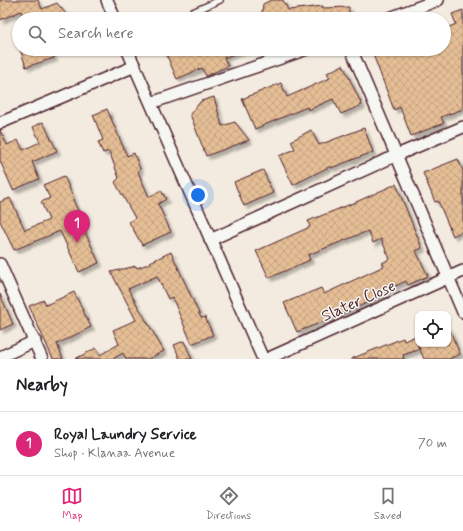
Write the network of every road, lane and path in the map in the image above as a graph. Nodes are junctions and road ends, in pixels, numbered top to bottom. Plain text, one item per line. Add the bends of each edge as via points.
1 (107, 0) edge
2 (220, 0) edge
3 (438, 0) edge
4 (112, 12) edge
5 (193, 12) edge
6 (406, 12) edge
7 (130, 56) edge
8 (287, 56) edge
9 (354, 56) edge
10 (135, 66) junction
11 (151, 103) junction
12 (0, 123) edge
13 (463, 128) edge
14 (397, 155) junction
15 (210, 240) junction
16 (0, 264) edge
17 (463, 271) edge
18 (448, 277) junction
19 (463, 312) edge
20 (34, 341) junction
21 (0, 357) edge
22 (42, 359) edge
23 (263, 359) edge
24 (267, 359) edge

1 - 4 street
2 - 5 lane
3 - 6 street
7 - 10 street
8 - 11 street
9 - 14 street
10 - 11 street
10 - 12 street
11 - 15 street
13 - 14 street
14 - 15 street
14 - 18 street
15 - 23 street
16 - 20 street
17 - 18 street, Slater Close
18 - 19 street
18 - 24 street, Slater Close
20 - 21 street
20 - 22 street

